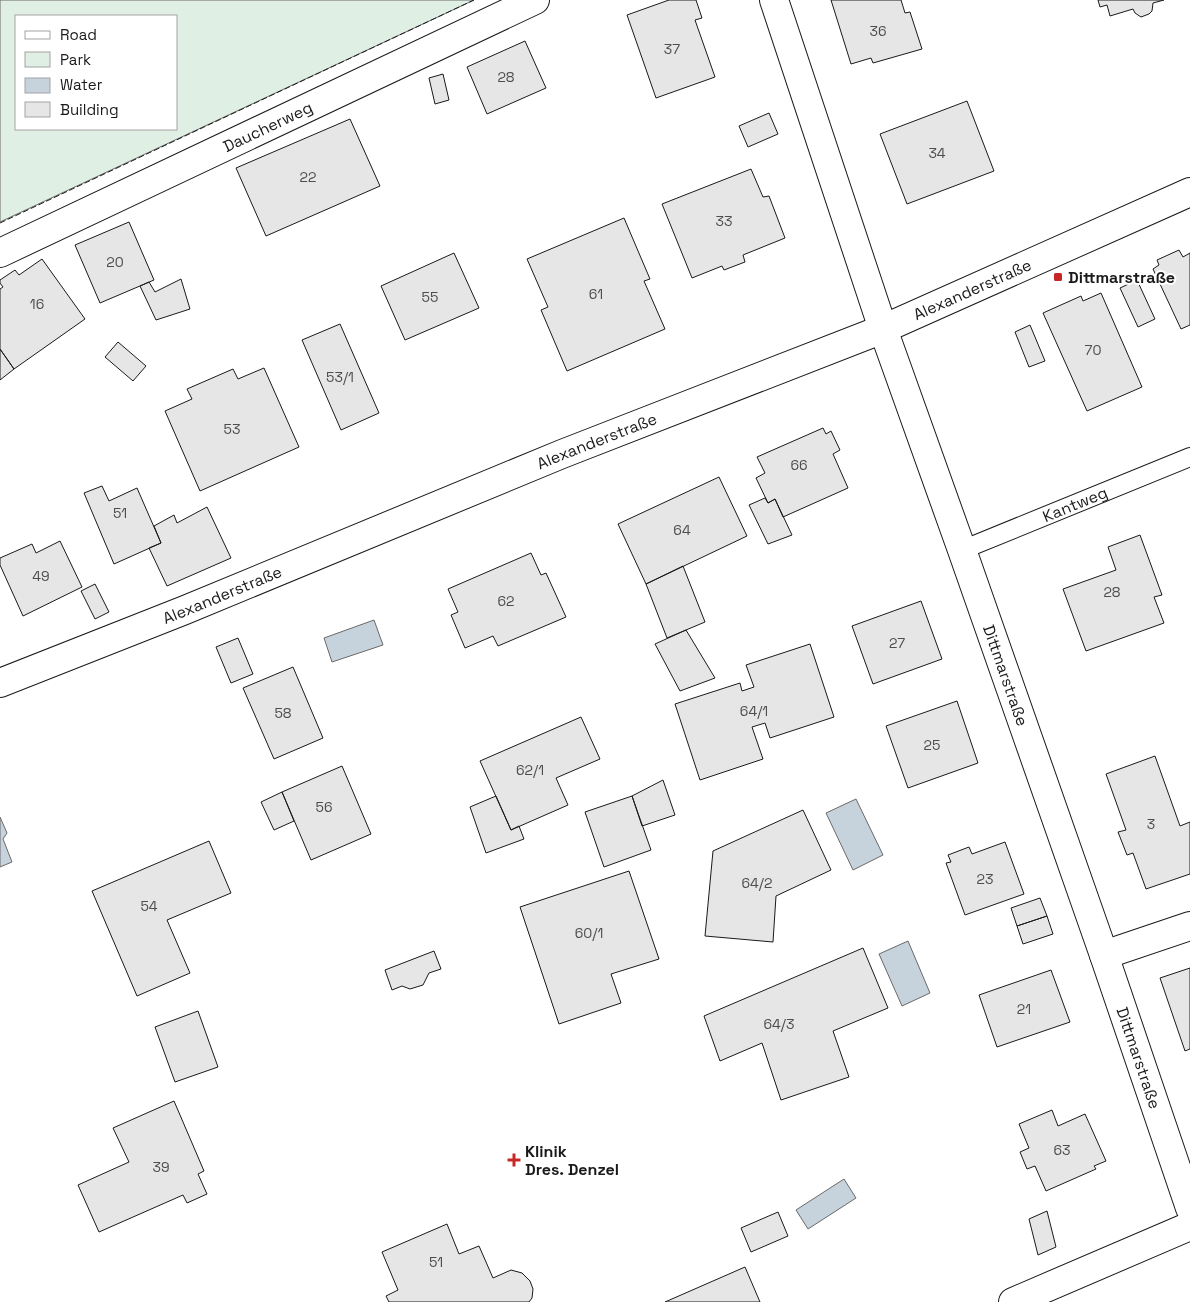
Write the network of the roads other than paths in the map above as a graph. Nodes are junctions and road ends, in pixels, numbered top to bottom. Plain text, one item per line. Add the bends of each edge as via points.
1 (535, 0) edge
2 (774, 0) edge
3 (1190, 192) edge
4 (0, 253) edge
5 (883, 329) junction
6 (1190, 457) edge
7 (962, 550) junction
8 (0, 683) edge
9 (1190, 926) edge
10 (1104, 955) junction
11 (1190, 1208) edge
12 (1190, 1226) edge
13 (1013, 1302) edge

1 - 4 street, Daucherweg
2 - 5 street, Dittmarstraße
3 - 5 street, Alexanderstraße
5 - 7 street, Dittmarstraße
5 - 8 street, Alexanderstraße via 562,454
6 - 7 lane, Kantweg
7 - 10 street, Dittmarstraße
9 - 10 street
10 - 11 street, Dittmarstraße
12 - 13 street

